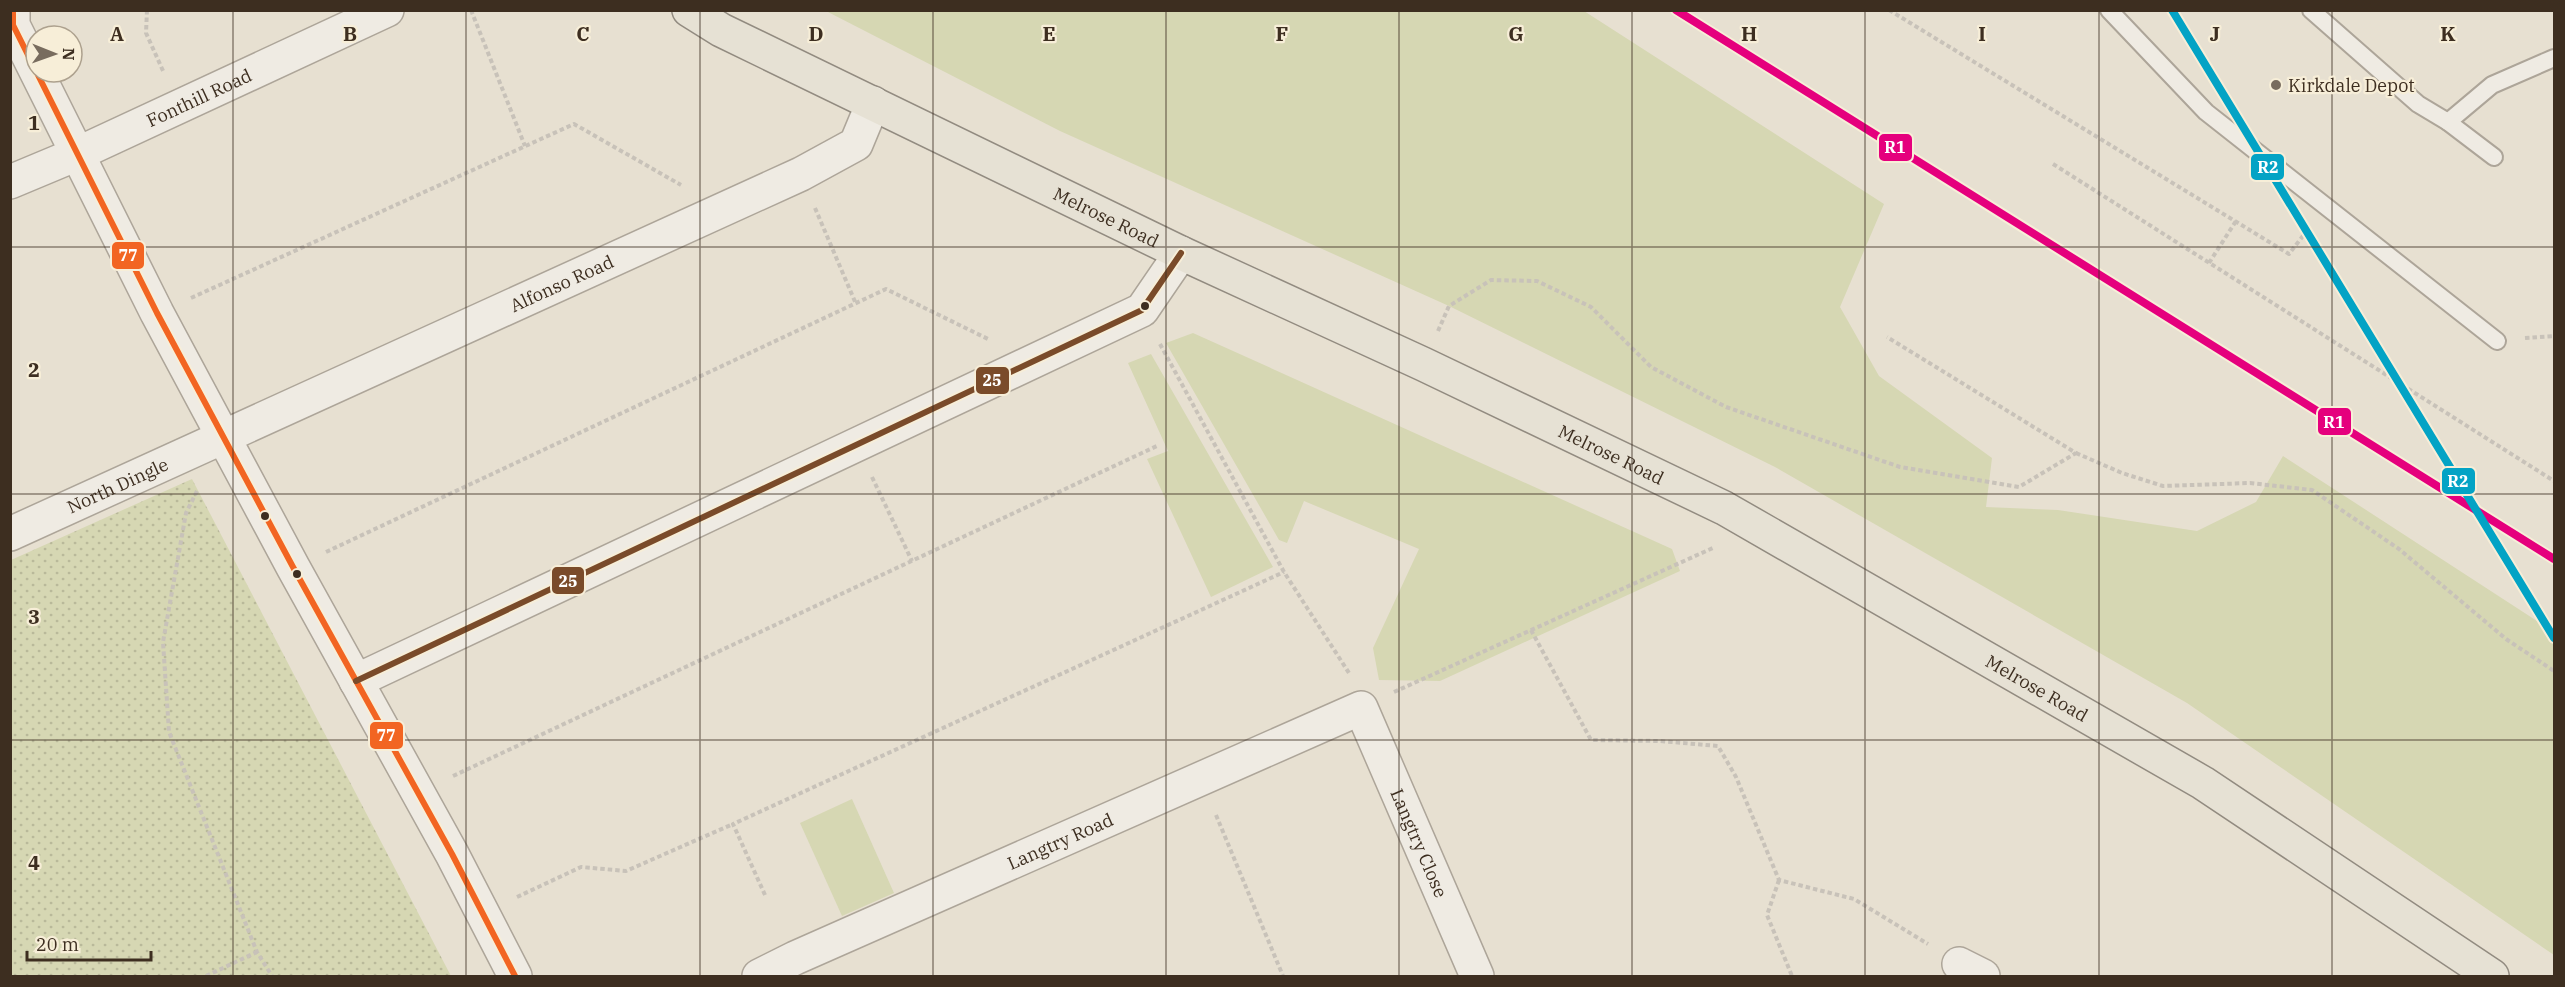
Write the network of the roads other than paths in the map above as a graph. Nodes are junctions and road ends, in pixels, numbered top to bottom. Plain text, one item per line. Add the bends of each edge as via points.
1 (13, 10) edge
2 (387, 10) edge
3 (689, 10) edge
4 (2109, 10) edge
5 (2311, 10) edge
6 (2554, 58) edge
7 (873, 103) junction
8 (2448, 122) junction
9 (77, 154) junction
10 (2494, 156) dead end
11 (10, 182) edge
12 (1181, 254) junction
13 (2497, 342) dead end
14 (225, 437) junction
15 (10, 534) edge
16 (356, 681) junction
17 (1365, 706) joint
18 (515, 976) edge
19 (759, 976) edge
20 (1478, 976) edge
21 (2492, 976) edge

1 - 9 street via 13,25
2 - 9 street, Fonthill Road
3 - 7 main road, Melrose Road via 721,30
4 - 13 lane via 2206,112
5 - 8 lane via 2418,104
6 - 8 lane via 2492,85
7 - 12 main road, Melrose Road
7 - 14 street, Alfonso Road via 856,144 801,174
8 - 10 lane
9 - 11 street, Fonthill Road
9 - 14 street
12 - 16 street via 1142,310
12 - 21 main road, Melrose Road via 1724,508 2202,783
14 - 15 street, North Dingle
14 - 16 street
16 - 18 street
17 - 19 street, Langtry Road
17 - 20 street, Langtry Close

